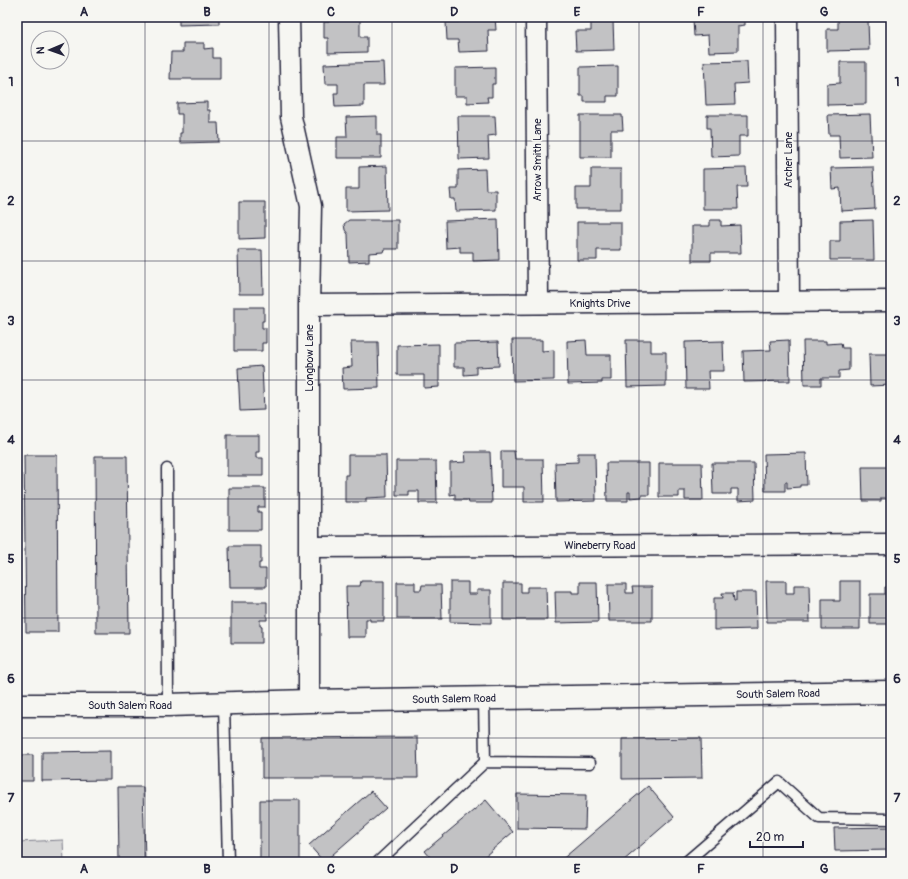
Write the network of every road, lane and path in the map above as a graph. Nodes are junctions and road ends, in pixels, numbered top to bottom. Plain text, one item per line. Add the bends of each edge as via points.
1 (289, 17) edge
2 (536, 17) edge
3 (787, 17) edge
4 (891, 301) edge
5 (789, 302) junction
6 (538, 303) junction
7 (309, 305) junction
8 (167, 469) dead end
9 (891, 544) edge
10 (309, 547) junction
11 (891, 692) edge
12 (484, 699) junction
13 (309, 701) junction
14 (224, 704) junction
15 (17, 705) edge
16 (168, 705) junction
17 (485, 762) junction
18 (590, 762) dead end
19 (891, 819) edge
20 (228, 862) edge
21 (378, 862) edge
22 (686, 862) edge

1 - 7 street, Longbow Lane via 291,117 311,206
2 - 6 street, Arrow Smith Lane
3 - 5 street, Archer Lane
4 - 5 street, Knights Drive
5 - 6 street, Knights Drive
6 - 7 street, Knights Drive
7 - 10 street, Longbow Lane
8 - 16 lane
9 - 10 street, Wineberry Road
10 - 13 street, Longbow Lane
11 - 12 street, South Salem Road
12 - 13 street, South Salem Road
12 - 17 lane
13 - 14 street, South Salem Road
14 - 16 street, South Salem Road
14 - 20 lane
15 - 16 street, South Salem Road
17 - 18 lane
17 - 21 lane
19 - 22 lane via 819,818 779,782

